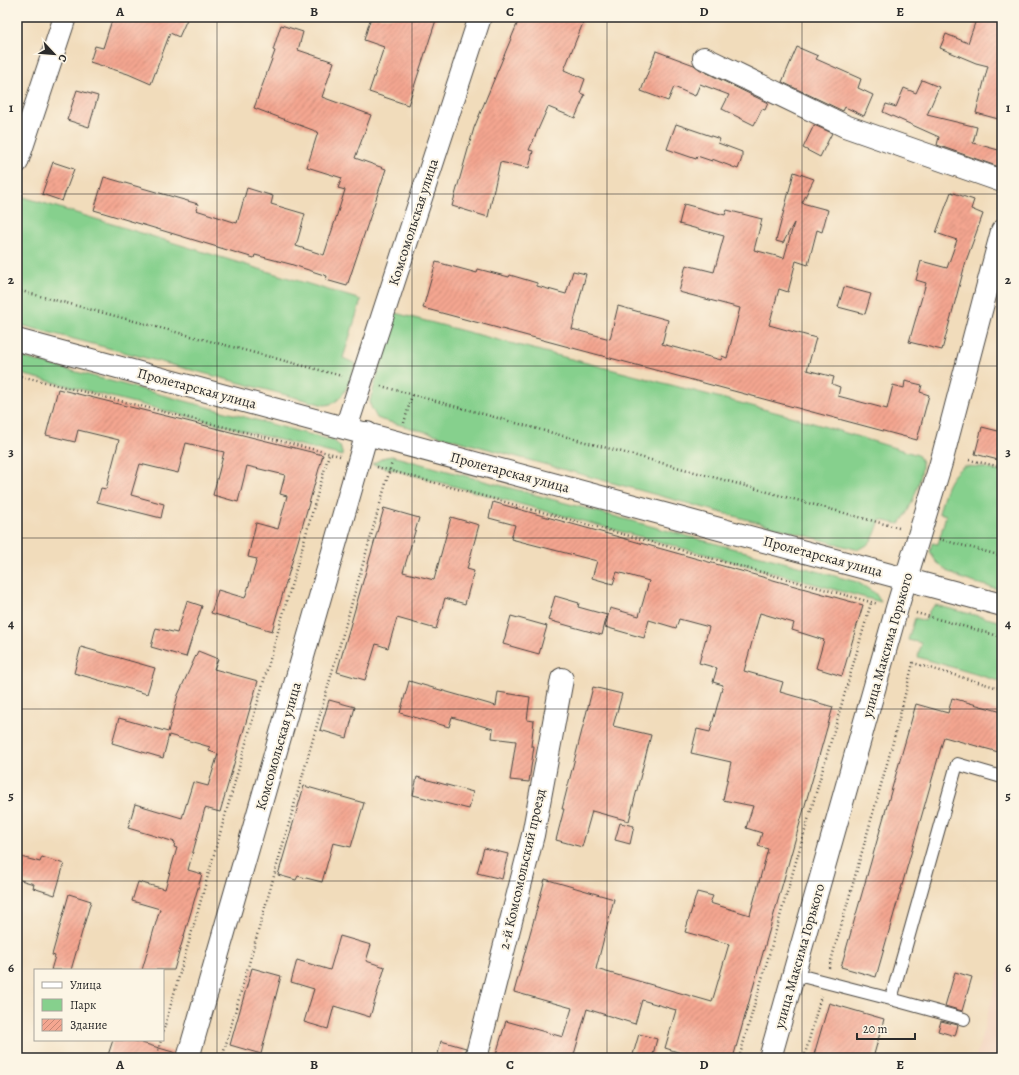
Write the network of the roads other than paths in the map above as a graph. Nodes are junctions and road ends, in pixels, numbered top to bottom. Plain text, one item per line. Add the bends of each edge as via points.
1 (65, 17) edge
2 (480, 17) edge
3 (704, 58) dead end
4 (17, 162) edge
5 (1002, 181) edge
6 (1002, 231) edge
7 (17, 340) edge
8 (346, 428) junction
9 (367, 434) junction
10 (906, 579) junction
11 (1002, 605) edge
12 (562, 678) dead end
13 (1002, 777) edge
14 (794, 974) junction
15 (891, 998) junction
16 (964, 1019) dead end
17 (188, 1058) edge
18 (476, 1058) edge
19 (770, 1058) edge

1 - 4 street
2 - 8 street, Комсомольская улица
3 - 5 street via 844,126
6 - 10 street, улица Максима Горького via 941,463
7 - 8 street, Пролетарская улица
8 - 9 street, Пролетарская улица
9 - 10 street, Пролетарская улица
9 - 17 street, Комсомольская улица
10 - 11 street, Пролетарская улица
10 - 14 street, улица Максима Горького
12 - 18 street, 2-й Комсомольский проезд via 533,835
13 - 15 lane via 957,764
14 - 15 lane
14 - 19 street, улица Максима Горького
15 - 16 lane

